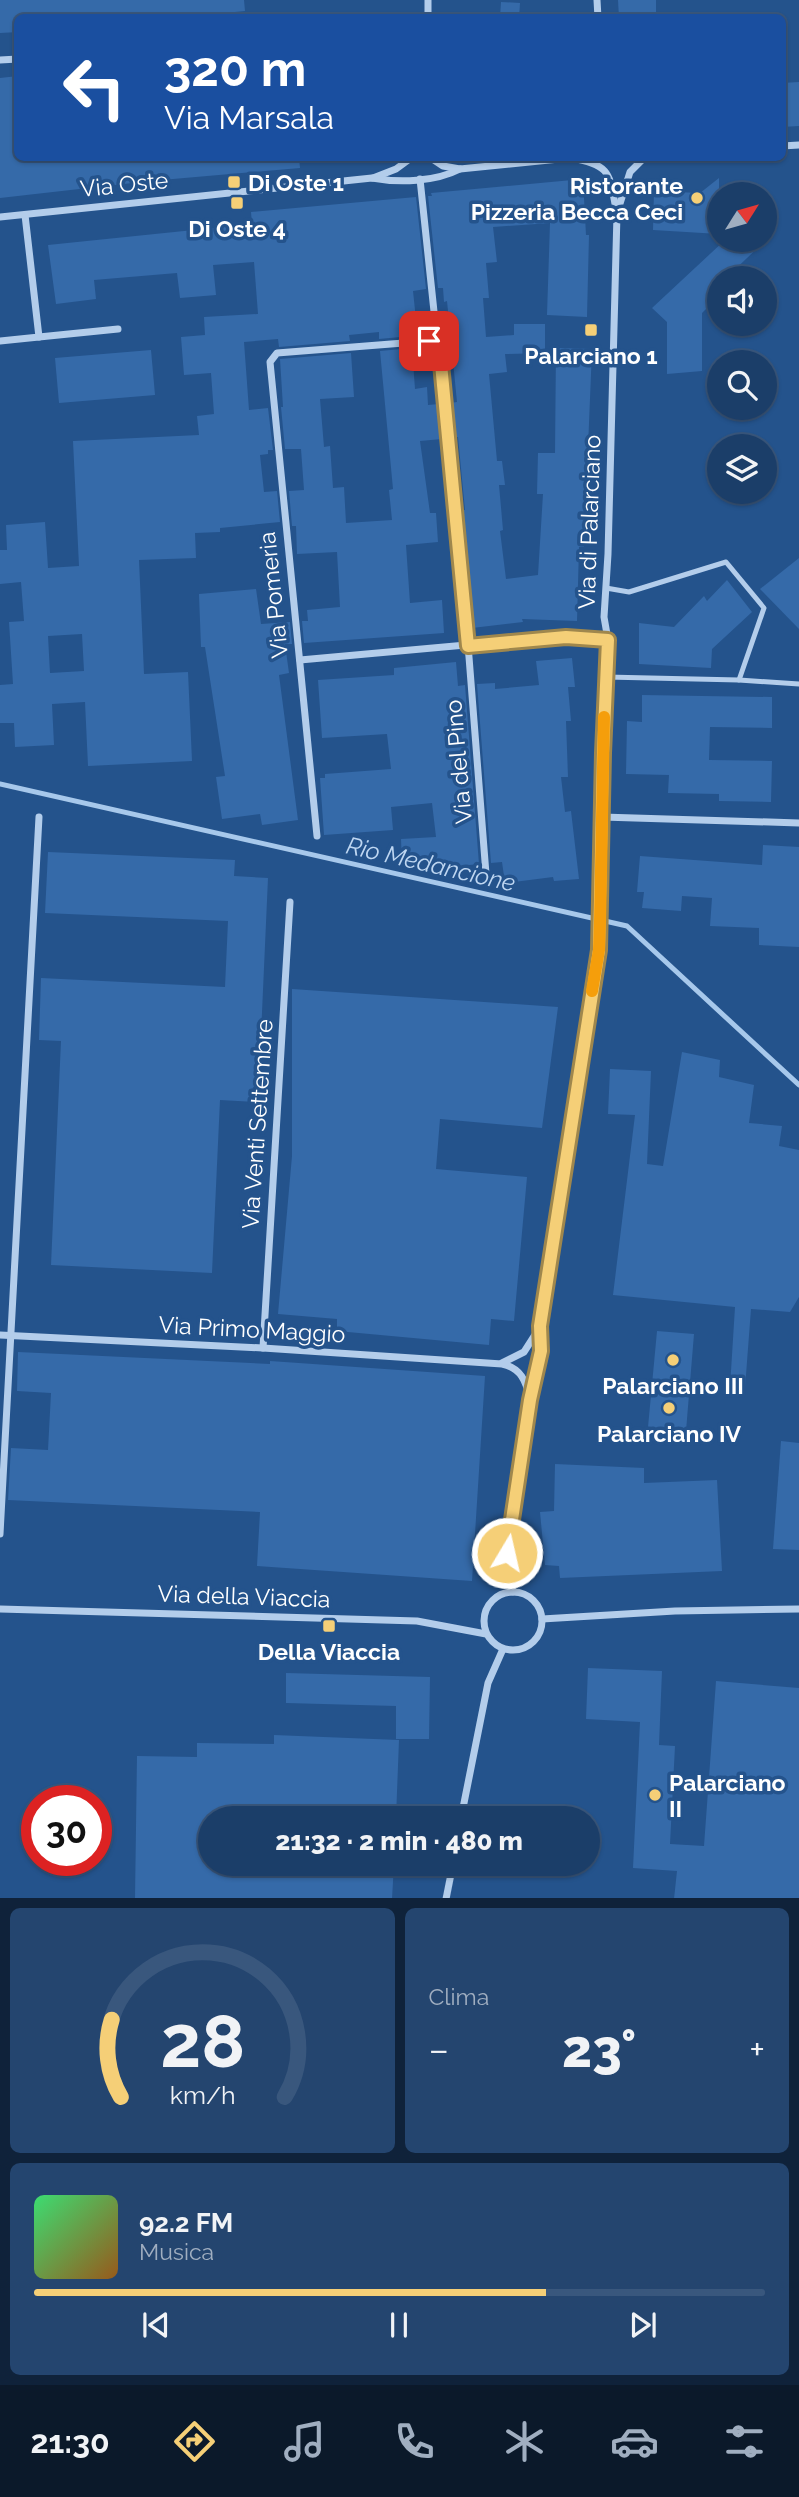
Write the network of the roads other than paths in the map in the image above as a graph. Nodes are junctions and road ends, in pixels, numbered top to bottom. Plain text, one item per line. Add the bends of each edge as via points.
1 (407, 161) edge
2 (436, 161) edge
3 (540, 161) edge
4 (586, 161) edge
5 (641, 161) edge
6 (597, 163) joint
7 (460, 169) junction
8 (372, 178) junction
9 (420, 179) junction
10 (617, 214) junction
11 (25, 215) junction
12 (0, 217) edge
13 (118, 329) dead end
14 (38, 337) junction
15 (0, 341) edge
16 (429, 341) junction
17 (606, 588) junction
18 (608, 640) junction
19 (468, 646) junction
20 (300, 660) junction
21 (606, 677) junction
22 (738, 680) junction
23 (799, 684) edge
24 (39, 817) dead end
25 (602, 817) junction
26 (799, 823) edge
27 (317, 836) dead end
28 (486, 874) dead end
29 (290, 902) dead end
30 (540, 1326) junction
31 (0, 1335) edge
32 (10, 1335) junction
33 (263, 1348) junction
34 (502, 1364) junction
35 (530, 1400) junction
36 (0, 1534) edge
37 (513, 1592) junction
38 (0, 1609) edge
39 (799, 1609) edge
40 (542, 1619) junction
41 (486, 1634) junction
42 (503, 1649) junction
43 (463, 1806) edge
44 (451, 1876) edge
45 (446, 1898) edge

1 - 8 street
2 - 7 street, Via Oste
3 - 7 street, Via Oste
4 - 6 street, Via Oste
5 - 10 street via 630,172
6 - 10 street, Via di Palarciano via 607,172
7 - 9 street, Via Oste
8 - 9 street, Via Oste
8 - 11 street, Via Oste
9 - 16 street via 435,321
10 - 17 street, Via di Palarciano
11 - 12 street, Via Oste
11 - 14 street
13 - 14 street
14 - 15 street
16 - 19 street, Via del Pino via 441,364
16 - 20 street, Via Pomeria via 277,354 271,362
17 - 18 street, Via di Palarciano
17 - 22 lane via 628,592 726,562 764,608
18 - 19 street via 566,637
18 - 21 street, Via di Palarciano
19 - 20 street
19 - 28 street, Via del Pino
20 - 27 street, Via Pomeria
21 - 22 lane
21 - 25 street, Via di Palarciano
22 - 23 lane
24 - 32 street
25 - 26 street
25 - 30 street, Via di Palarciano via 599,950
29 - 33 street, Via Venti Settembre
30 - 34 street via 524,1352
30 - 35 street, Via di Palarciano via 541,1351
31 - 32 street, Via Primo Maggio
32 - 33 street, Via Primo Maggio
32 - 36 street
33 - 34 street, Via Primo Maggio
34 - 35 street via 520,1373
35 - 37 street, Via di Palarciano via 507,1553
37 - 40 street via 530,1597
37 - 41 street via 488,1605
38 - 41 street, Via della Viaccia via 417,1621
39 - 40 street
40 - 42 street via 530,1644
41 - 42 street
42 - 43 street via 488,1683
44 - 45 street

